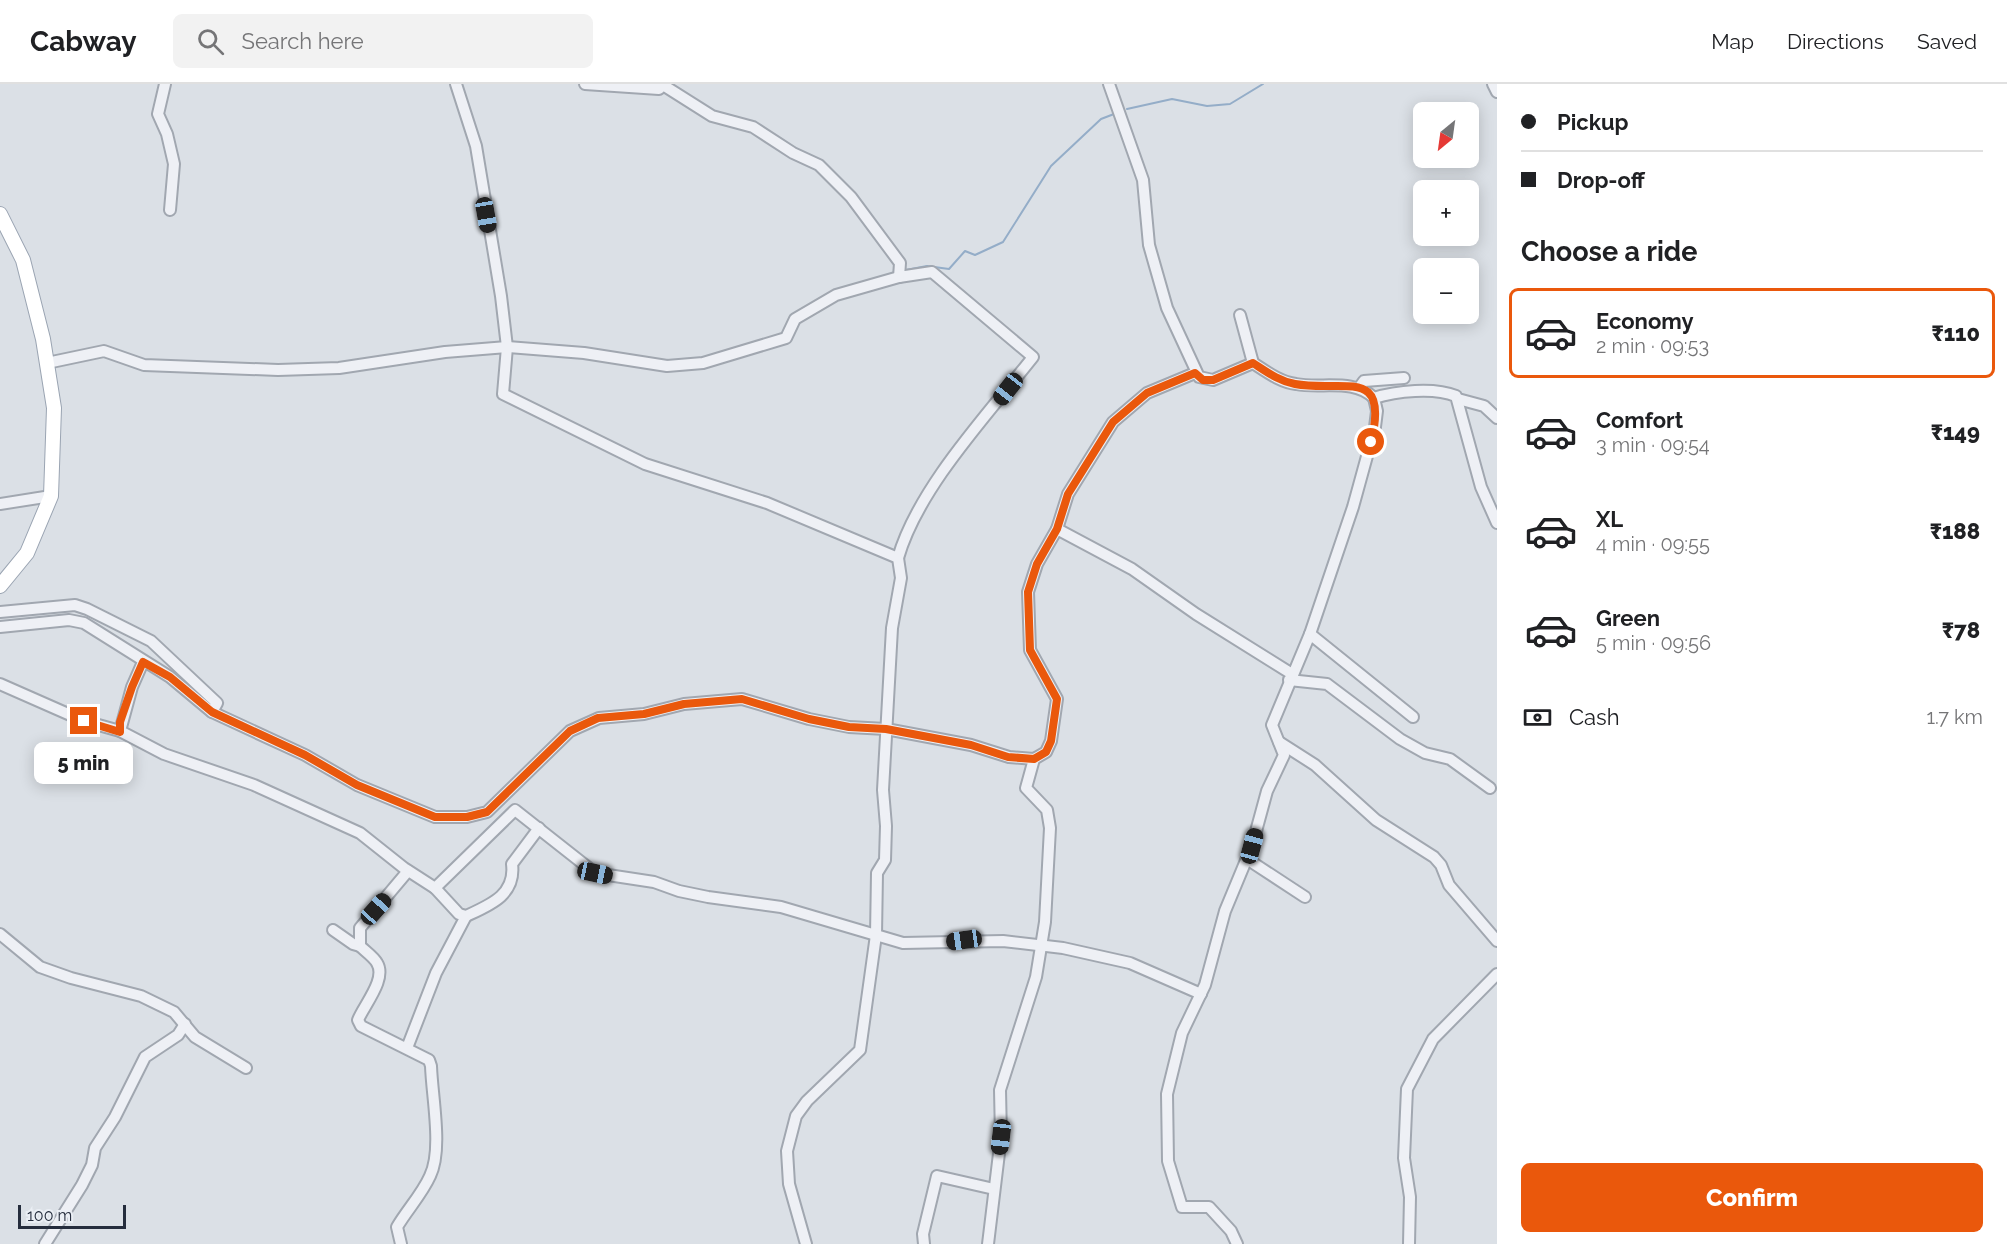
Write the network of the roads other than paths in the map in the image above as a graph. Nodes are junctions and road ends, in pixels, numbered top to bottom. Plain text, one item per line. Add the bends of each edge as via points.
1 (165, 84) edge
2 (456, 84) edge
3 (585, 84) edge
4 (664, 84) edge
5 (1109, 84) edge
6 (1493, 84) edge
7 (1497, 92) edge
8 (170, 210) dead end
9 (0, 214) edge
10 (899, 277) junction
11 (1240, 315) dead end
12 (507, 347) junction
13 (47, 363) junction
14 (1253, 363) junction
15 (1195, 373) junction
16 (1404, 378) dead end
17 (1359, 388) junction
18 (1374, 399) junction
19 (1458, 399) junction
20 (1497, 418) edge
21 (51, 496) junction
22 (0, 504) edge
23 (1497, 523) edge
24 (1057, 529) junction
25 (898, 558) junction
26 (0, 586) edge
27 (0, 612) edge
28 (0, 627) edge
29 (1310, 634) junction
30 (143, 662) junction
31 (1291, 677) junction
32 (0, 684) edge
33 (212, 712) junction
34 (1413, 717) dead end
35 (886, 729) junction
36 (120, 732) junction
37 (1279, 742) junction
38 (1034, 759) junction
39 (1490, 788) dead end
40 (501, 800) junction
41 (515, 810) junction
42 (539, 828) junction
43 (1247, 859) junction
44 (408, 871) junction
45 (435, 888) junction
46 (1305, 897) dead end
47 (466, 916) junction
48 (333, 930) dead end
49 (0, 934) edge
50 (876, 935) junction
51 (1497, 941) edge
52 (1042, 944) junction
53 (360, 946) junction
54 (1497, 974) edge
55 (1201, 994) junction
56 (185, 1024) junction
57 (407, 1048) junction
58 (246, 1068) dead end
59 (994, 1190) junction
60 (45, 1244) edge
61 (401, 1244) edge
62 (806, 1244) edge
63 (924, 1244) edge
64 (988, 1244) edge
65 (1237, 1244) edge
66 (1409, 1244) edge

1 - 8 street via 158,114 174,164
2 - 12 street via 476,146
3 - 4 street via 659,88
4 - 10 street via 712,116 753,127 819,165 850,197 900,263
5 - 15 street via 1143,180 1149,245 1164,298
6 - 7 street
9 - 13 main road via 23,260
10 - 12 street via 836,295 795,319 786,338 703,363 667,366 584,352
10 - 25 street via 932,272 1033,357 963,442 912,525
11 - 14 street
12 - 13 street via 339,368 144,365 104,351
12 - 25 street via 503,394 515,402 645,464 767,503
13 - 21 main road via 54,408
14 - 15 street via 1213,380 1203,380
14 - 17 street via 1280,380 1297,385
15 - 24 street via 1147,393 1113,422 1068,494
16 - 17 street via 1364,381
17 - 18 street
18 - 19 street via 1386,394 1436,392
18 - 29 street via 1377,411 1369,448
19 - 20 street via 1484,406
19 - 23 street via 1481,487
21 - 22 street
21 - 26 main road via 27,553
24 - 31 street via 1132,569
24 - 38 street via 1037,564 1028,592 1030,650 1057,699 1051,741 1046,752
25 - 35 street via 901,578 892,628
27 - 33 street via 75,605 87,609 151,641 218,703
28 - 30 street via 75,621
29 - 31 street
29 - 34 street
30 - 33 street via 170,677
30 - 36 street via 126,703
31 - 37 street via 1272,725
31 - 39 street via 1328,684 1400,739 1425,753 1450,759
32 - 36 street via 84,721
33 - 40 street via 305,755 357,785 435,817 487,812
35 - 38 street via 971,745 1008,757
35 - 40 street via 819,721 742,699 598,718 570,731
35 - 50 street via 886,826 884,864 877,873
36 - 44 street via 164,754 254,785 360,834
37 - 43 street via 1284,755 1267,791
37 - 51 street via 1315,765 1376,820 1434,857 1449,885
38 - 52 street via 1026,788 1047,810 1050,828
40 - 41 street
41 - 42 street
41 - 45 street
42 - 47 street via 512,864 514,875 503,897
42 - 50 street via 595,873 654,882 718,899 781,907
43 - 46 street
43 - 55 street via 1225,911
44 - 45 street
44 - 53 street via 360,928
45 - 47 street via 459,914
47 - 57 street via 436,973
48 - 53 street
49 - 56 street via 40,967 141,996 174,1012
50 - 52 street via 919,944 964,940
50 - 62 street via 860,1050 796,1116 787,1151 789,1184
52 - 55 street via 1130,963
52 - 59 street via 1036,977 1000,1090 1001,1137
53 - 57 street via 378,963 379,972 375,990 358,1023
54 - 66 street via 1433,1039 1407,1089 1404,1158 1410,1197
55 - 65 street via 1182,1033 1167,1094 1168,1161 1182,1207 1209,1207 1231,1231
56 - 58 street via 195,1037
56 - 60 street via 178,1035 145,1057 116,1117 95,1148 82,1185
57 - 61 street via 429,1060 437,1142 430,1178 396,1227
59 - 63 street via 936,1176
59 - 64 street

